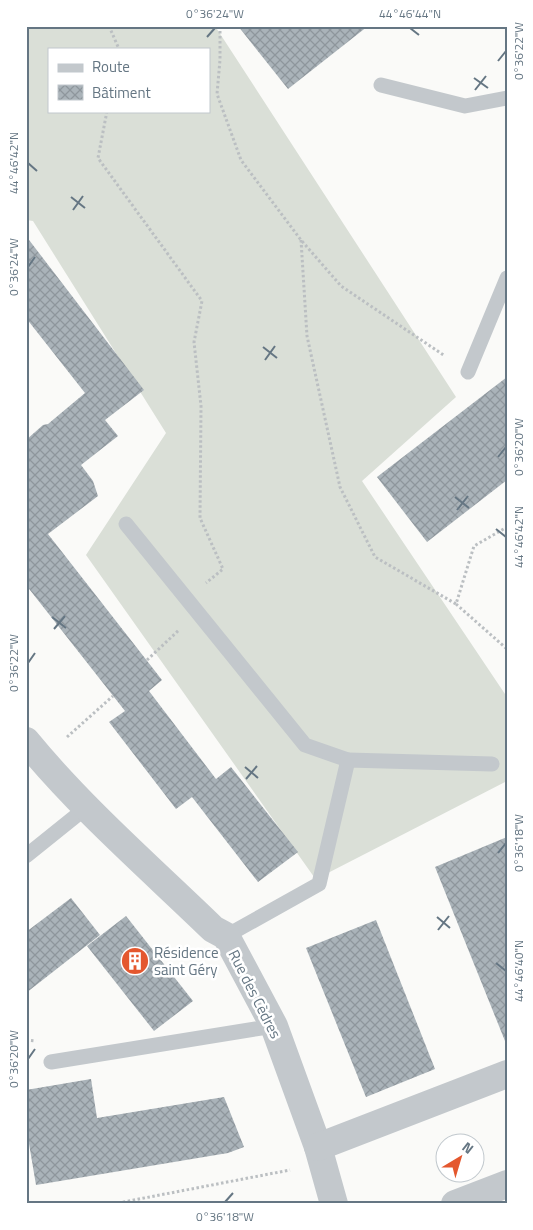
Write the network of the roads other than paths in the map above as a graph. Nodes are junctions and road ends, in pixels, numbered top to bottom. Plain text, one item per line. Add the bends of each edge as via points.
1 (381, 85) dead end
2 (507, 98) edge
3 (507, 278) edge
4 (468, 372) road end
5 (126, 524) dead end
6 (34, 750) edge
7 (348, 760) junction
8 (492, 764) dead end
9 (87, 807) junction
10 (26, 856) edge
11 (226, 936) junction
12 (274, 1026) junction
13 (51, 1062) dead end
14 (507, 1074) edge
15 (320, 1155) junction
16 (507, 1184) edge
17 (334, 1204) edge
18 (455, 1204) edge

1 - 2 lane via 465,106
3 - 4 lane
5 - 7 lane via 306,745
6 - 9 street, Rue des Cèdres
7 - 8 lane
7 - 11 lane via 319,884
9 - 10 lane
9 - 11 street, Rue des Cèdres via 213,929
11 - 12 street, Rue des Cèdres
12 - 13 lane
12 - 15 street, Rue des Cèdres
14 - 15 street
15 - 17 street, Rue des Cèdres
16 - 18 street

